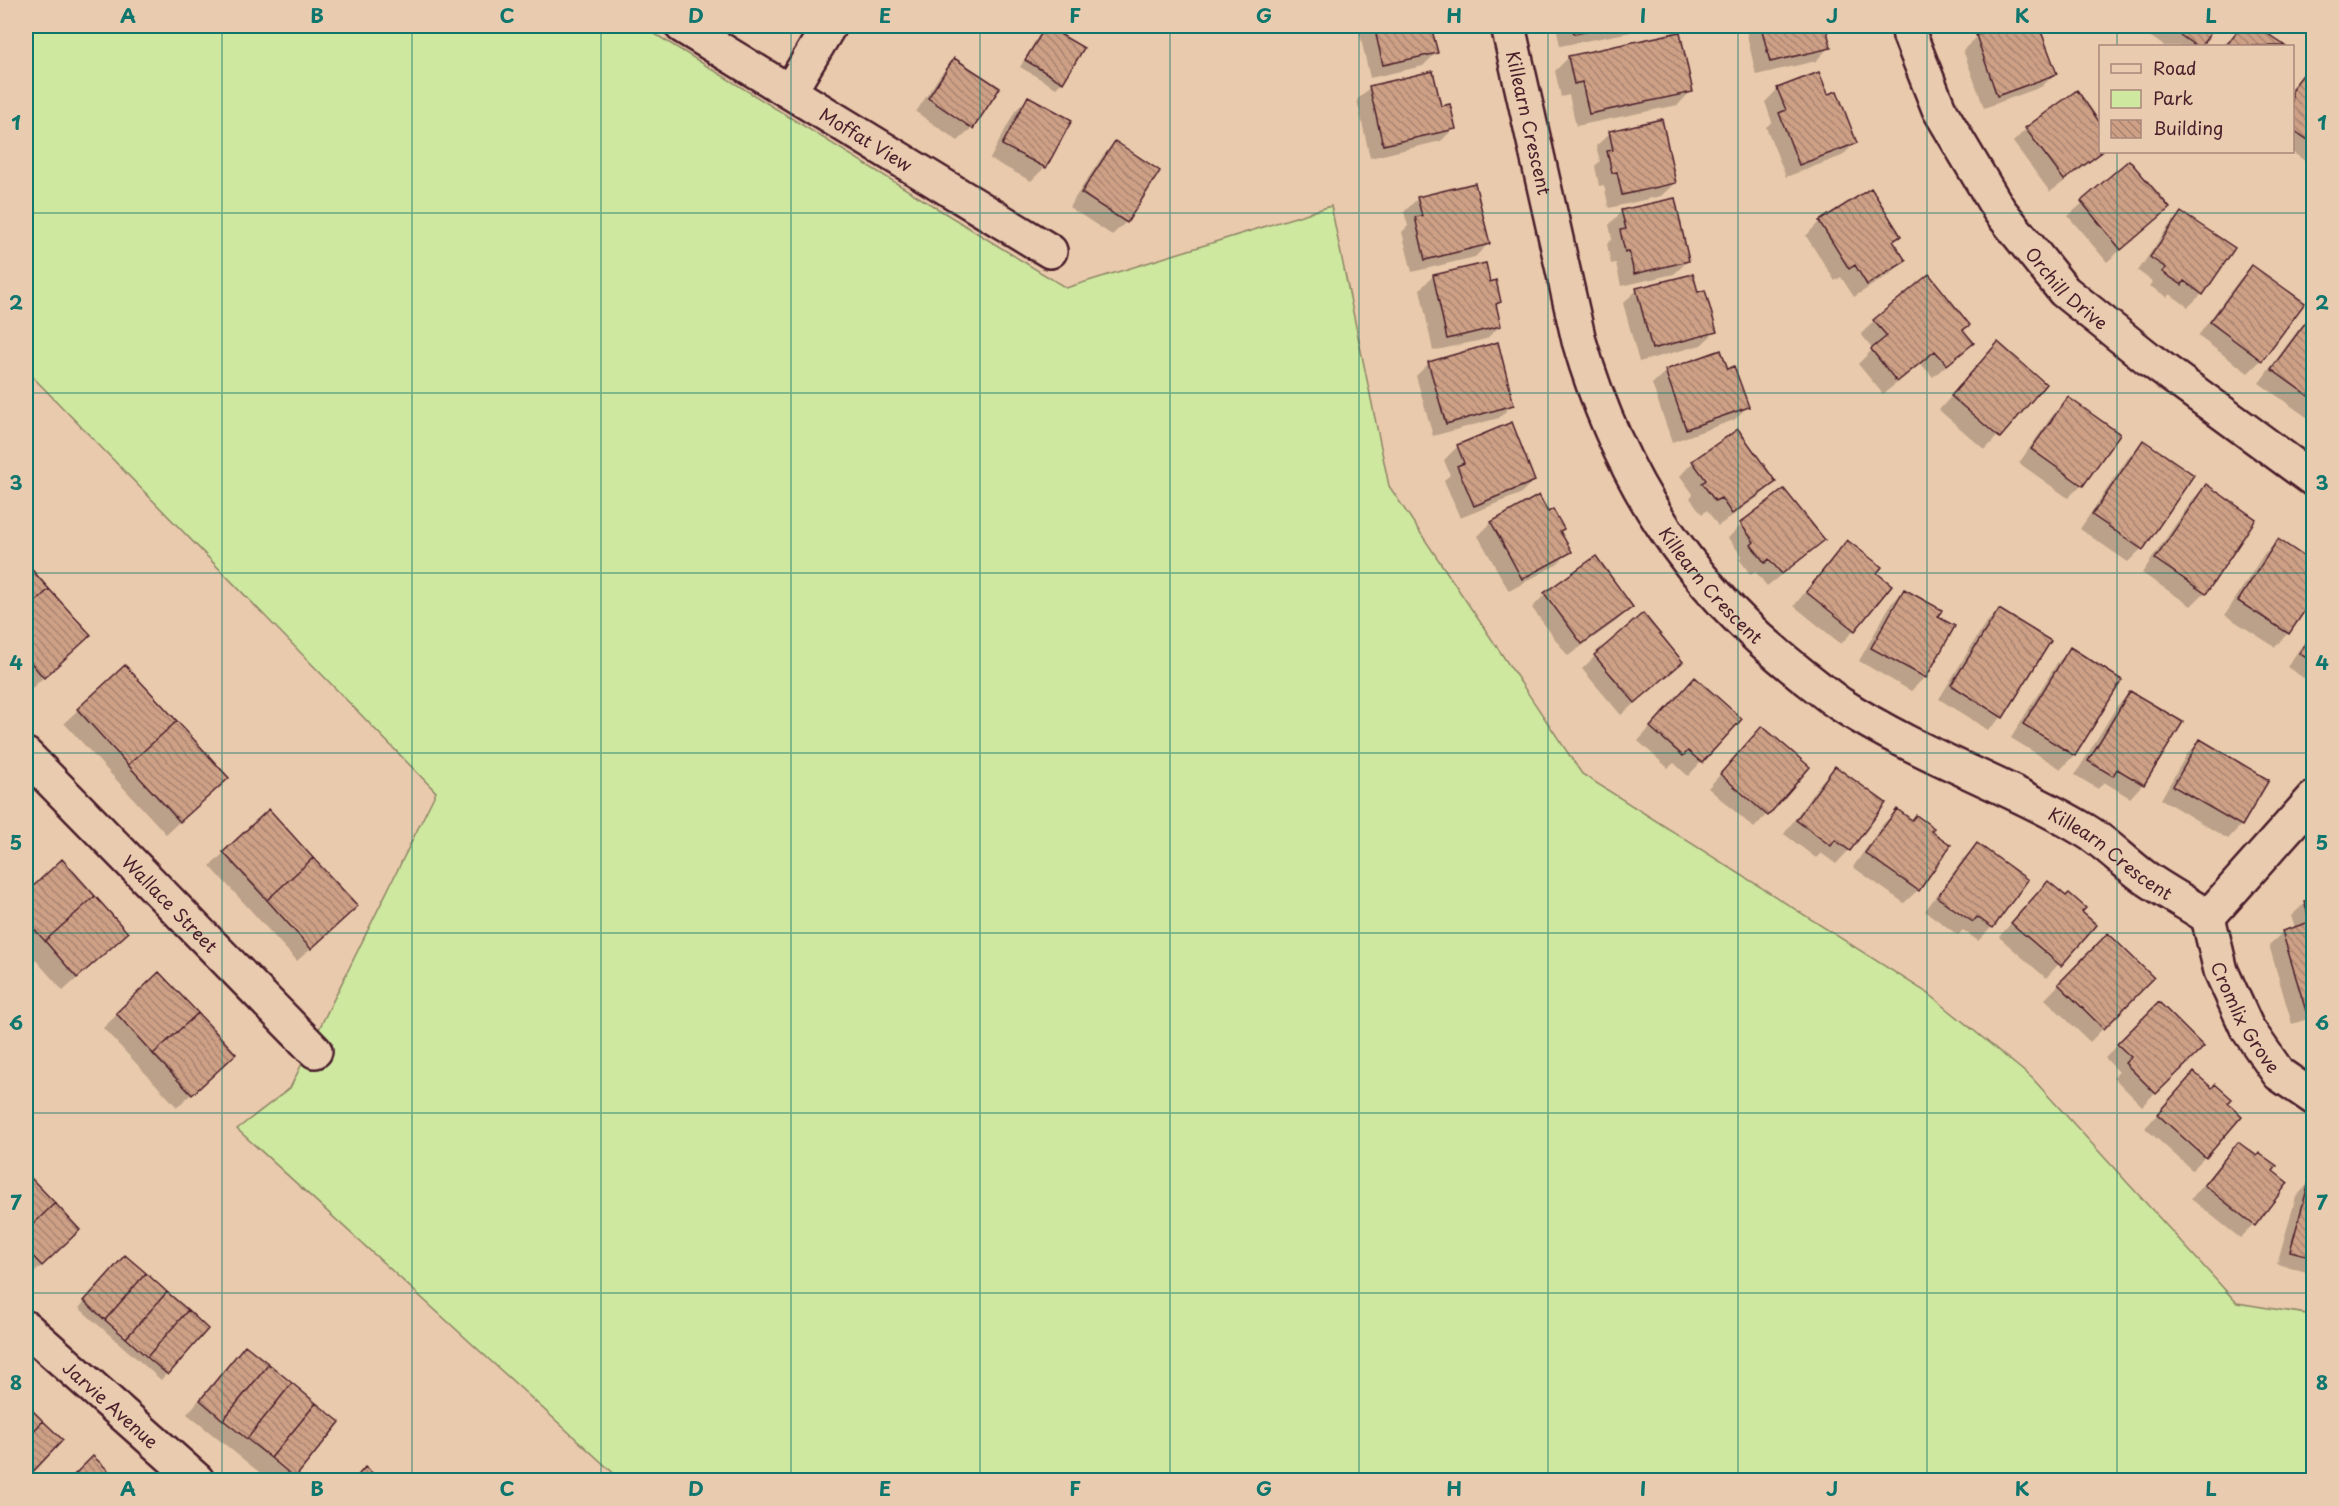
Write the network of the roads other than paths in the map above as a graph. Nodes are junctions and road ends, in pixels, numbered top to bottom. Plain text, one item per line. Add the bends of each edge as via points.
1 (682, 26) edge
2 (830, 26) edge
3 (1508, 26) edge
4 (1908, 26) edge
5 (790, 91) junction
6 (1050, 251) dead end
7 (2313, 480) edge
8 (26, 755) edge
9 (2313, 798) edge
10 (2208, 917) junction
11 (315, 1051) dead end
12 (2313, 1098) edge
13 (26, 1328) edge
14 (197, 1480) edge

1 - 5 street, Moffat View
2 - 5 street
3 - 10 street, Killearn Crescent via 1592,388 1654,516 1706,585 1768,648 1840,704 1941,760 2088,832 2145,877
4 - 7 street, Orchill Drive via 1939,109 1999,210 2064,291
5 - 6 street, Moffat View
8 - 11 street, Wallace Street
9 - 10 street
10 - 12 street, Cromlix Grove via 2221,971 2247,1028 2279,1074
13 - 14 street, Jarvie Avenue

